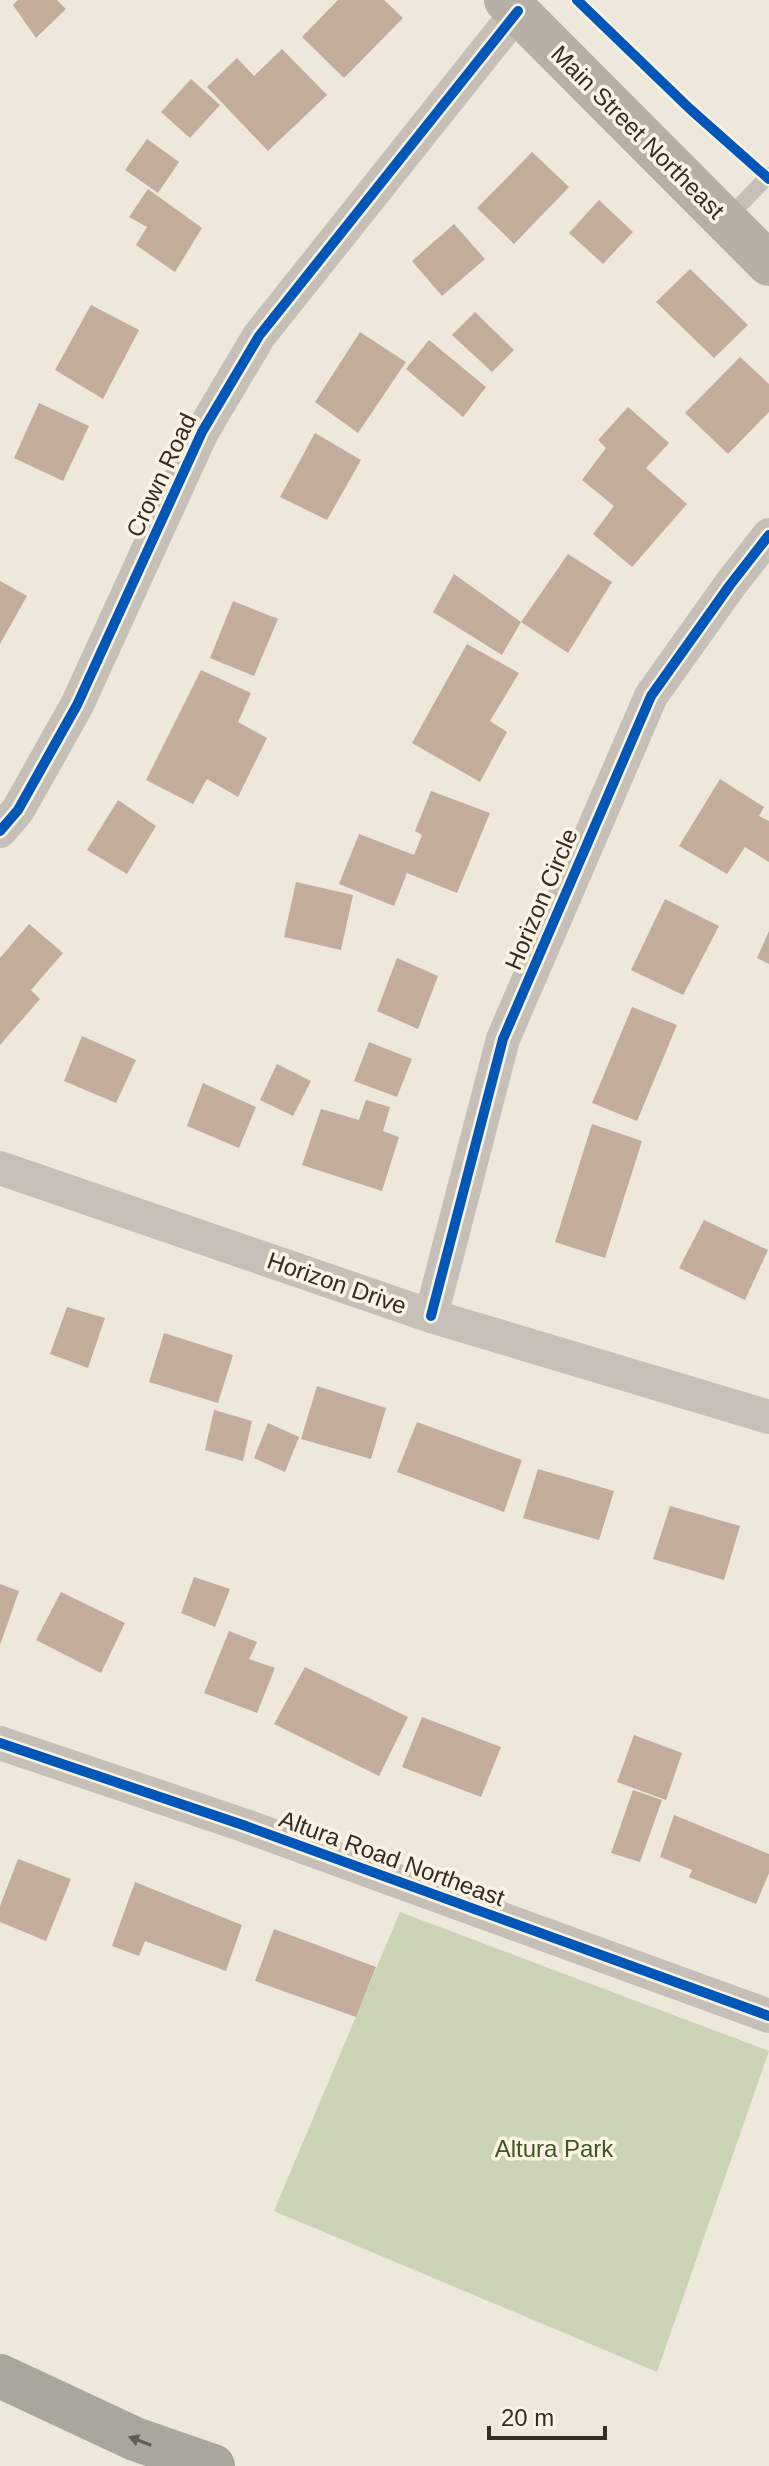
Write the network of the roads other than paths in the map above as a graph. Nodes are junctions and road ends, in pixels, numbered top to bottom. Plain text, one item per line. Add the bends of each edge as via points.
1 (512, 6) edge
2 (769, 175) edge
3 (725, 221) junction
4 (769, 264) edge
5 (769, 535) edge
6 (0, 831) edge
7 (0, 1168) edge
8 (431, 1316) junction
9 (769, 1417) edge
10 (0, 1743) edge
11 (769, 2016) edge
12 (0, 2376) edge
13 (213, 2466) edge

1 - 3 street, Main Street Northeast
1 - 6 street, Crown Road via 259,336 202,432 77,705 18,810
2 - 3 lane
3 - 4 street, Main Street Northeast
5 - 8 street, Horizon Circle via 644,711 503,1039
7 - 8 street, Horizon Drive
8 - 9 street, Horizon Drive
10 - 11 street, Altura Road Northeast via 243,1825
13 -> 12 highway via 135,2439

